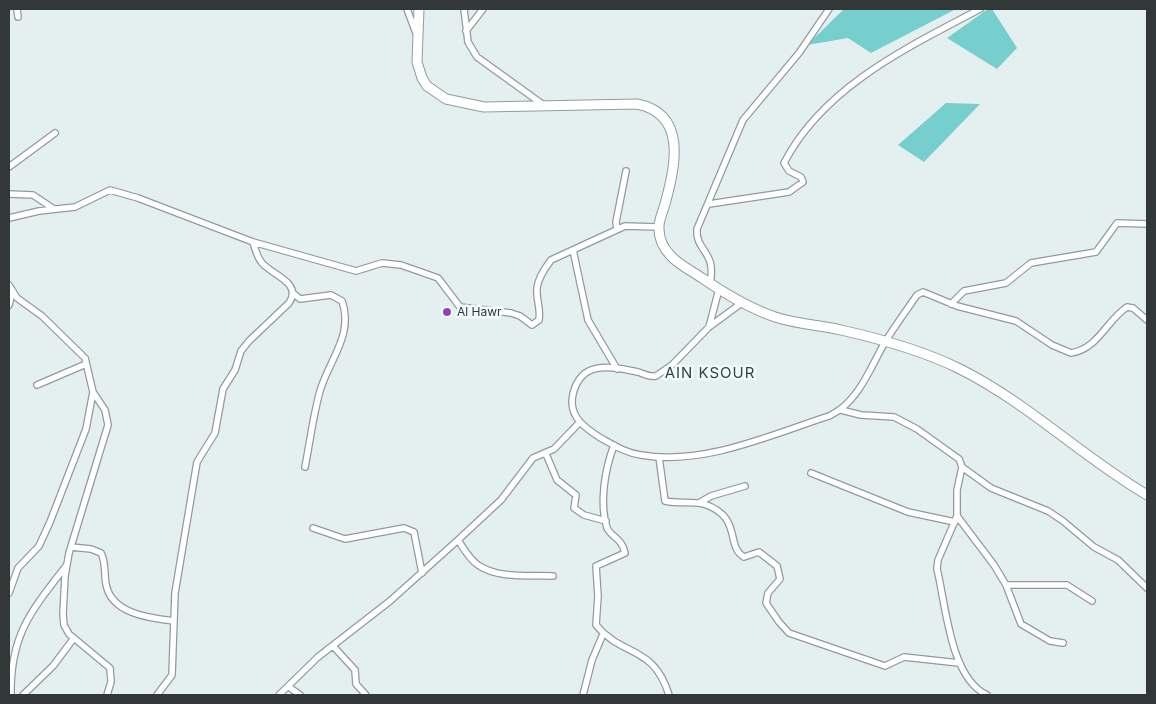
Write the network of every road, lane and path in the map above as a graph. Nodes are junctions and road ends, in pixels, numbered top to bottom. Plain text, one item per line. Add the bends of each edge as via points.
1 (16, 9) edge
2 (407, 9) edge
3 (419, 9) edge
4 (464, 9) edge
5 (483, 9) edge
6 (829, 9) edge
7 (980, 9) edge
8 (18, 17) dead end
9 (466, 31) junction
10 (417, 35) junction
11 (546, 107) junction
12 (56, 132) dead end
13 (9, 167) edge
14 (626, 171) dead end
15 (9, 194) edge
16 (709, 204) junction
17 (54, 209) junction
18 (9, 218) edge
19 (1147, 224) edge
20 (658, 227) junction
21 (617, 229) junction
22 (253, 242) junction
23 (573, 250) junction
24 (710, 283) junction
25 (9, 285) edge
26 (719, 289) junction
27 (12, 293) junction
28 (293, 293) junction
29 (743, 302) junction
30 (951, 304) junction
31 (9, 306) edge
32 (1147, 320) edge
33 (708, 327) junction
34 (885, 342) junction
35 (86, 364) junction
36 (617, 369) junction
37 (37, 385) dead end
38 (93, 392) junction
39 (841, 410) junction
40 (579, 423) junction
41 (614, 445) junction
42 (546, 454) junction
43 (659, 457) junction
44 (305, 467) dead end
45 (962, 467) junction
46 (812, 473) dead end
47 (745, 486) dead end
48 (1147, 495) edge
49 (699, 504) junction
50 (956, 519) junction
51 (606, 521) junction
52 (312, 528) dead end
53 (458, 540) junction
54 (71, 547) junction
55 (67, 565) junction
56 (422, 573) junction
57 (553, 576) dead end
58 (1006, 585) junction
59 (1147, 588) edge
60 (9, 594) edge
61 (1092, 601) dead end
62 (174, 621) junction
63 (603, 634) junction
64 (74, 638) junction
65 (1063, 643) dead end
66 (333, 646) junction
67 (959, 663) junction
68 (289, 687) junction
69 (11, 695) edge
70 (23, 695) edge
71 (107, 695) edge
72 (157, 695) edge
73 (279, 695) edge
74 (300, 695) edge
75 (366, 695) edge
76 (583, 695) edge
77 (669, 695) edge
78 (987, 695) edge

1 - 8 street
2 - 10 street
3 - 10 main road
4 - 9 street
5 - 9 street
6 - 16 street via 799,53 743,120
7 - 16 street via 903,51 832,100 784,163 789,171 801,177 803,182 798,187 789,192
9 - 11 street via 477,57
10 - 11 main road via 417,62 422,78 436,94 470,106
11 - 20 main road via 637,104 654,108 661,114 672,130 675,149
12 - 13 street
14 - 21 street
15 - 17 street via 33,195
16 - 24 street via 697,234 712,265
17 - 18 street
17 - 22 street via 76,207 105,191 115,191
19 - 30 street via 1117,223 1096,252 1030,263 1006,283 964,291
20 - 21 street via 642,225
20 - 24 main road via 661,241 672,258
21 - 23 street
22 - 23 street via 356,272 382,263 401,265 438,278 460,307 511,313 532,325 539,320 537,289 544,268 551,260
22 - 28 street via 263,264 288,283
23 - 36 street via 588,320
24 - 26 main road
25 - 27 street
26 - 29 main road
26 - 33 street
27 - 31 street
27 - 35 street via 50,323 79,352
28 - 44 street via 300,299 331,295 342,301 346,320 344,336 320,391
28 - 62 street via 289,303 244,346 223,389 215,433 199,457 192,479
29 - 33 street
29 - 34 main road via 776,317
30 - 32 street via 1016,321 1070,353 1093,343 1114,317 1127,307
30 - 34 street via 928,293 920,293
33 - 36 street via 678,359 656,376
34 - 39 street via 858,391
34 - 48 main road via 945,362 999,390 1106,469
35 - 37 street
35 - 38 street
36 - 40 street via 598,368 579,379 572,402
38 - 54 street via 105,410 108,425
38 - 60 street via 86,429 50,522 39,546 18,568
39 - 43 street via 720,450
39 - 45 street via 894,417 959,459
40 - 41 street
40 - 42 street
41 - 43 street via 640,455
41 - 51 street via 606,474
42 - 51 street via 557,480 576,495 574,508 584,515
42 - 53 street via 533,458 501,500
43 - 49 street via 665,501
45 - 50 street
45 - 59 street via 991,488 1063,521 1094,547 1118,560
46 - 50 street via 908,512
47 - 49 street via 711,496
49 - 67 street via 725,516 740,555 744,557 759,552 777,566 780,578 768,593 766,603 789,633 885,666 904,657
50 - 58 street via 994,565
50 - 67 street via 937,569
51 - 63 street via 609,531 618,538 625,553 596,566 598,596 595,619
52 - 56 street via 345,539 404,528 414,532
53 - 56 street
53 - 57 street via 468,555 486,569 499,573
54 - 55 street
54 - 62 street via 101,553 108,593 116,604 140,615
55 - 64 street via 64,624
55 - 69 street via 19,635 12,657
56 - 66 street
58 - 61 street via 1067,585
58 - 65 street via 1022,624 1050,641
62 - 72 street via 172,675
63 - 76 street
63 - 77 street via 651,661
64 - 70 street via 53,666
64 - 71 street via 110,668 111,682
66 - 68 street
66 - 75 street via 355,670 356,684
67 - 78 street via 967,679
68 - 73 street
68 - 74 street

